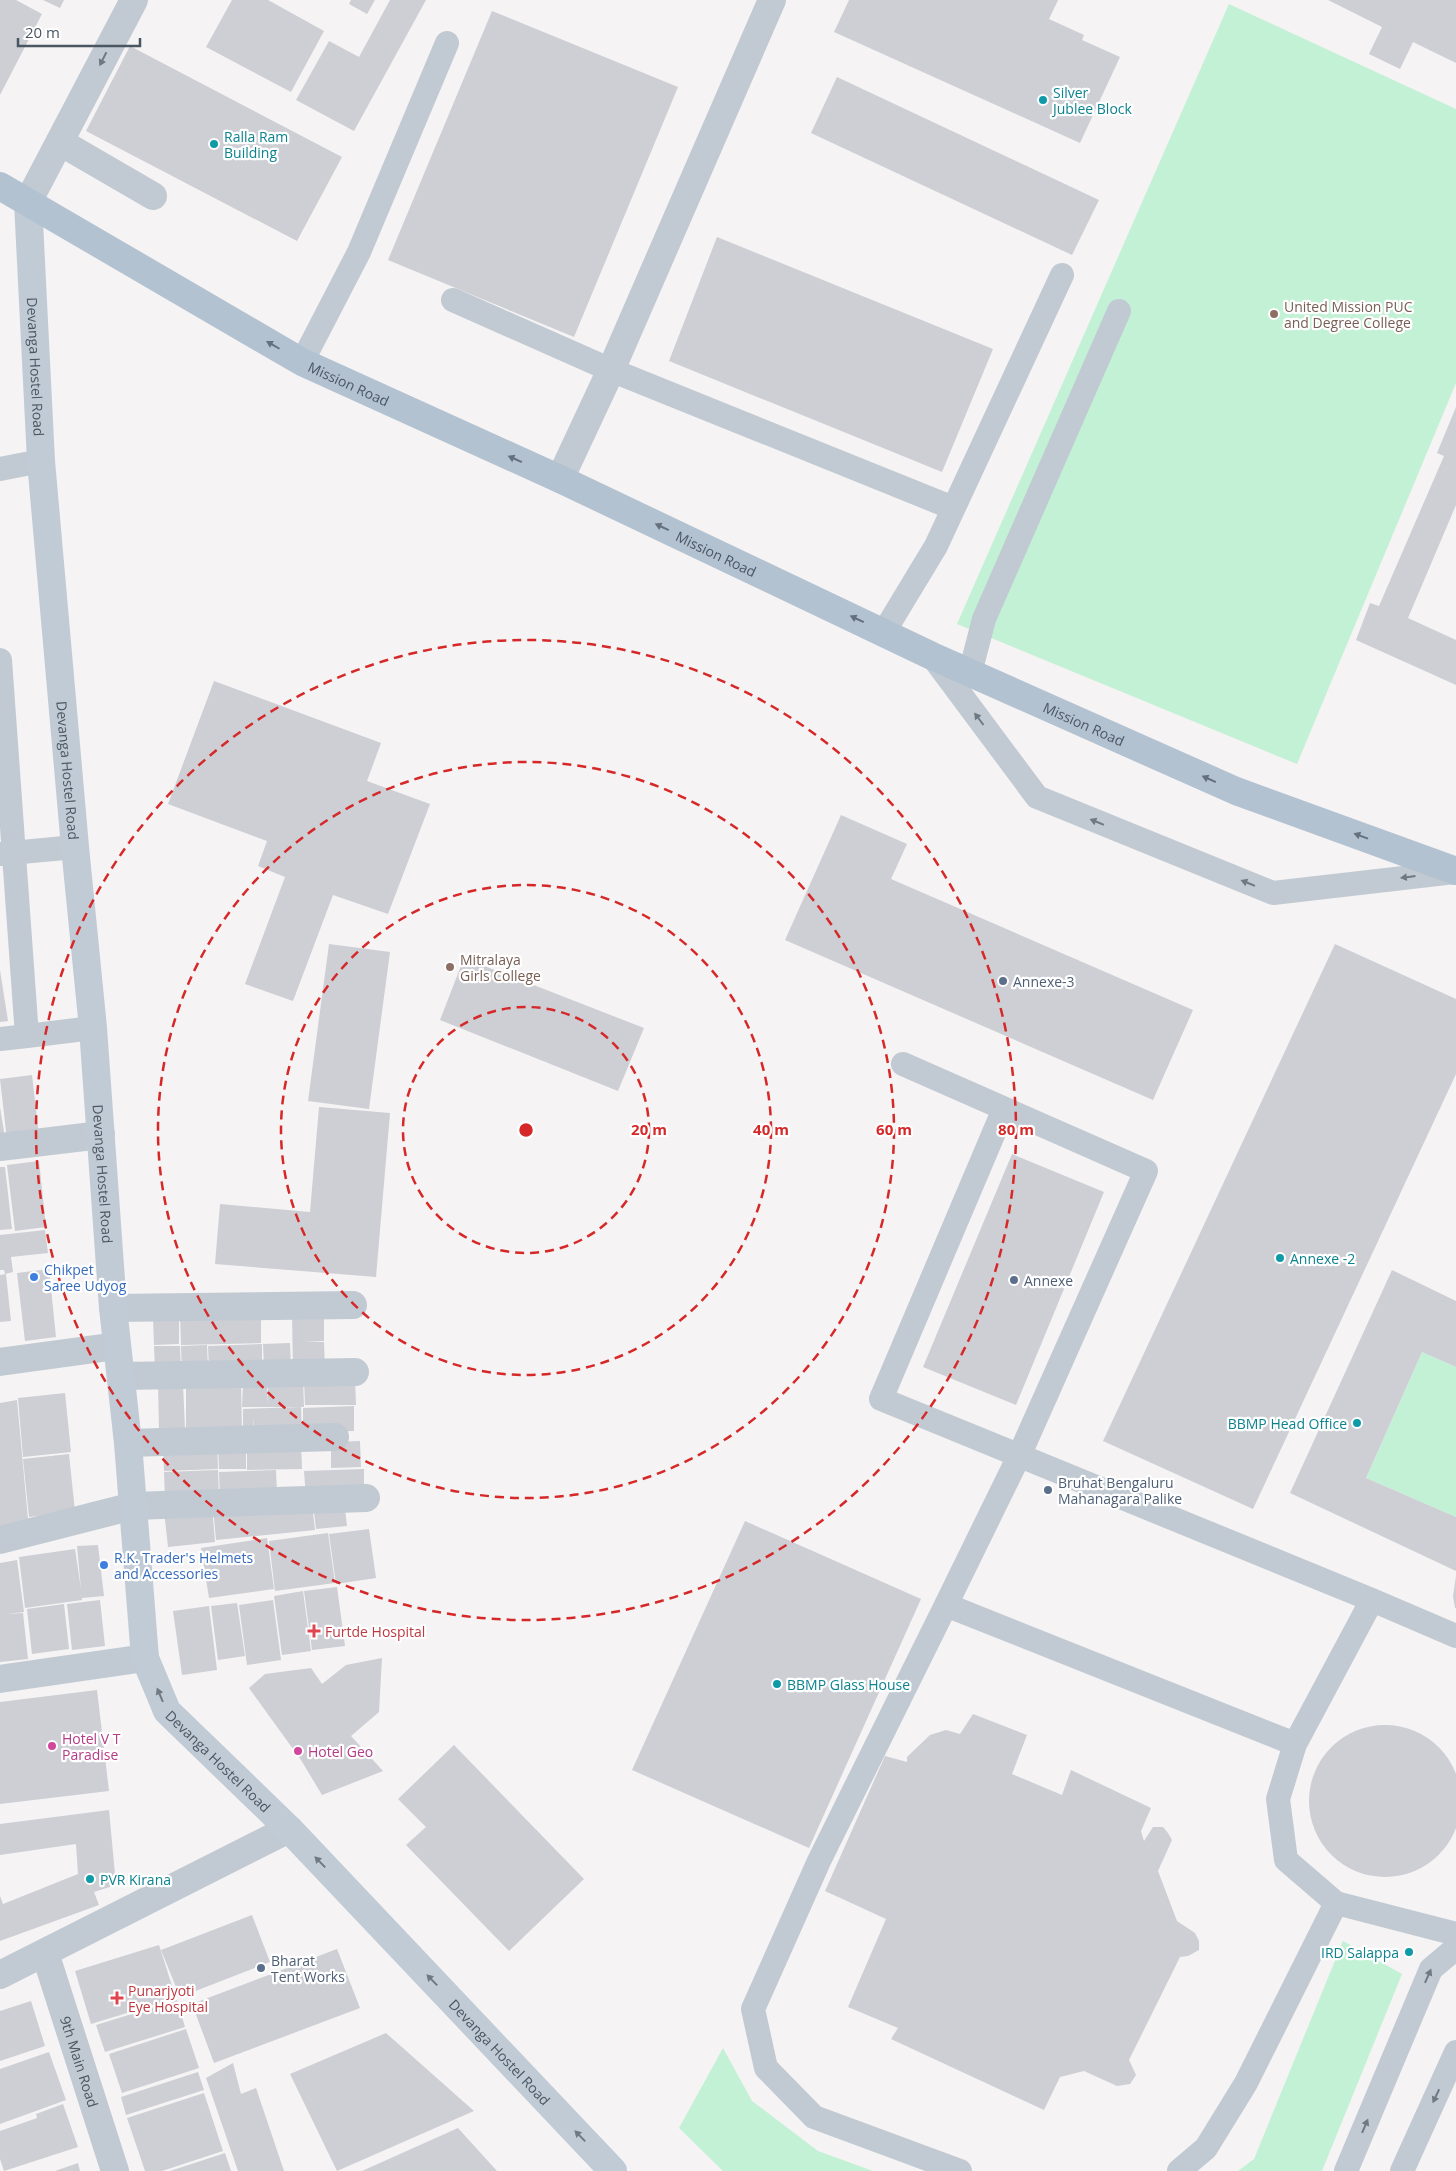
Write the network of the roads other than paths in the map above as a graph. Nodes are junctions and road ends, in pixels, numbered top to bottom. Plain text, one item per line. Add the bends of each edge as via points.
1 (134, 0) edge
2 (772, 0) edge
3 (446, 43) dead end
4 (60, 142) junction
5 (8, 193) edge
6 (153, 196) dead end
7 (1062, 275) dead end
8 (453, 300) dead end
9 (1118, 311) dead end
10 (302, 362) junction
11 (612, 370) junction
12 (41, 461) junction
13 (0, 469) edge
14 (560, 479) junction
15 (953, 508) junction
16 (884, 632) junction
17 (932, 656) junction
18 (0, 660) edge
19 (970, 673) junction
20 (75, 847) junction
21 (7, 854) edge
22 (1456, 871) edge
23 (93, 1028) junction
24 (27, 1036) junction
25 (0, 1040) edge
26 (903, 1064) dead end
27 (1004, 1109) junction
28 (102, 1135) junction
29 (0, 1147) edge
30 (353, 1305) dead end
31 (113, 1308) junction
32 (117, 1346) junction
33 (0, 1362) edge
34 (356, 1372) dead end
35 (121, 1376) junction
36 (335, 1437) dead end
37 (128, 1443) junction
38 (1019, 1456) junction
39 (366, 1498) dead end
40 (133, 1506) junction
41 (0, 1540) edge
42 (1372, 1600) junction
43 (946, 1605) junction
44 (1456, 1636) edge
45 (145, 1658) junction
46 (0, 1679) edge
47 (1295, 1744) junction
48 (289, 1829) junction
49 (1336, 1903) junction
50 (1456, 1934) edge
51 (1456, 1948) edge
52 (45, 1952) junction
53 (0, 1975) edge
54 (1456, 2052) edge
55 (114, 2171) edge
56 (613, 2171) edge
57 (960, 2171) edge
58 (1179, 2171) edge
59 (1346, 2171) edge
60 (1402, 2171) edge

1 -> 4 street
2 - 11 street
3 - 10 lane via 358,252
4 - 5 street
4 - 6 street
10 -> 5 main road, Mission Road
5 - 12 main road, Devanga Hostel Road
7 - 15 lane
8 - 11 lane
9 - 19 lane via 984,619
14 -> 10 main road, Mission Road
11 - 14 street
11 - 15 lane
12 - 13 lane
12 - 20 main road, Devanga Hostel Road
16 -> 14 main road, Mission Road
15 - 16 lane via 936,546
16 - 17 main road, Mission Road
17 - 19 main road, Mission Road
22 -> 17 lane via 1273,893 1046,801 1037,797
18 - 21 lane
22 -> 19 main road, Mission Road via 1236,791
20 - 21 lane
20 - 23 main road, Devanga Hostel Road
21 - 24 lane
23 - 24 lane
23 - 28 main road, Devanga Hostel Road
24 - 25 lane
26 - 27 lane
27 - 38 lane via 881,1400
27 - 38 lane via 1146,1171
28 - 29 street
28 - 31 main road, Devanga Hostel Road
30 - 31 street
31 - 32 main road, Devanga Hostel Road
32 - 33 street
32 - 35 main road, Devanga Hostel Road
34 - 35 street
35 - 37 main road, Devanga Hostel Road
36 - 37 street
37 - 40 main road, Devanga Hostel Road
38 - 42 lane
38 - 43 lane
39 - 40 street
40 - 41 street
40 - 45 main road, Devanga Hostel Road
42 - 44 lane
42 - 47 lane
43 - 47 lane
43 - 57 lane via 819,1861 753,2009 766,2068 814,2117
45 - 46 street
48 -> 45 main road, Devanga Hostel Road via 167,1711
47 - 49 lane via 1278,1799 1286,1860
48 - 52 street
56 -> 48 main road, Devanga Hostel Road
49 - 50 lane
49 - 58 lane via 1246,2083 1206,2148
59 -> 51 lane via 1431,1969
52 - 53 street
52 - 55 street, 9th Main Road
54 -> 60 lane

